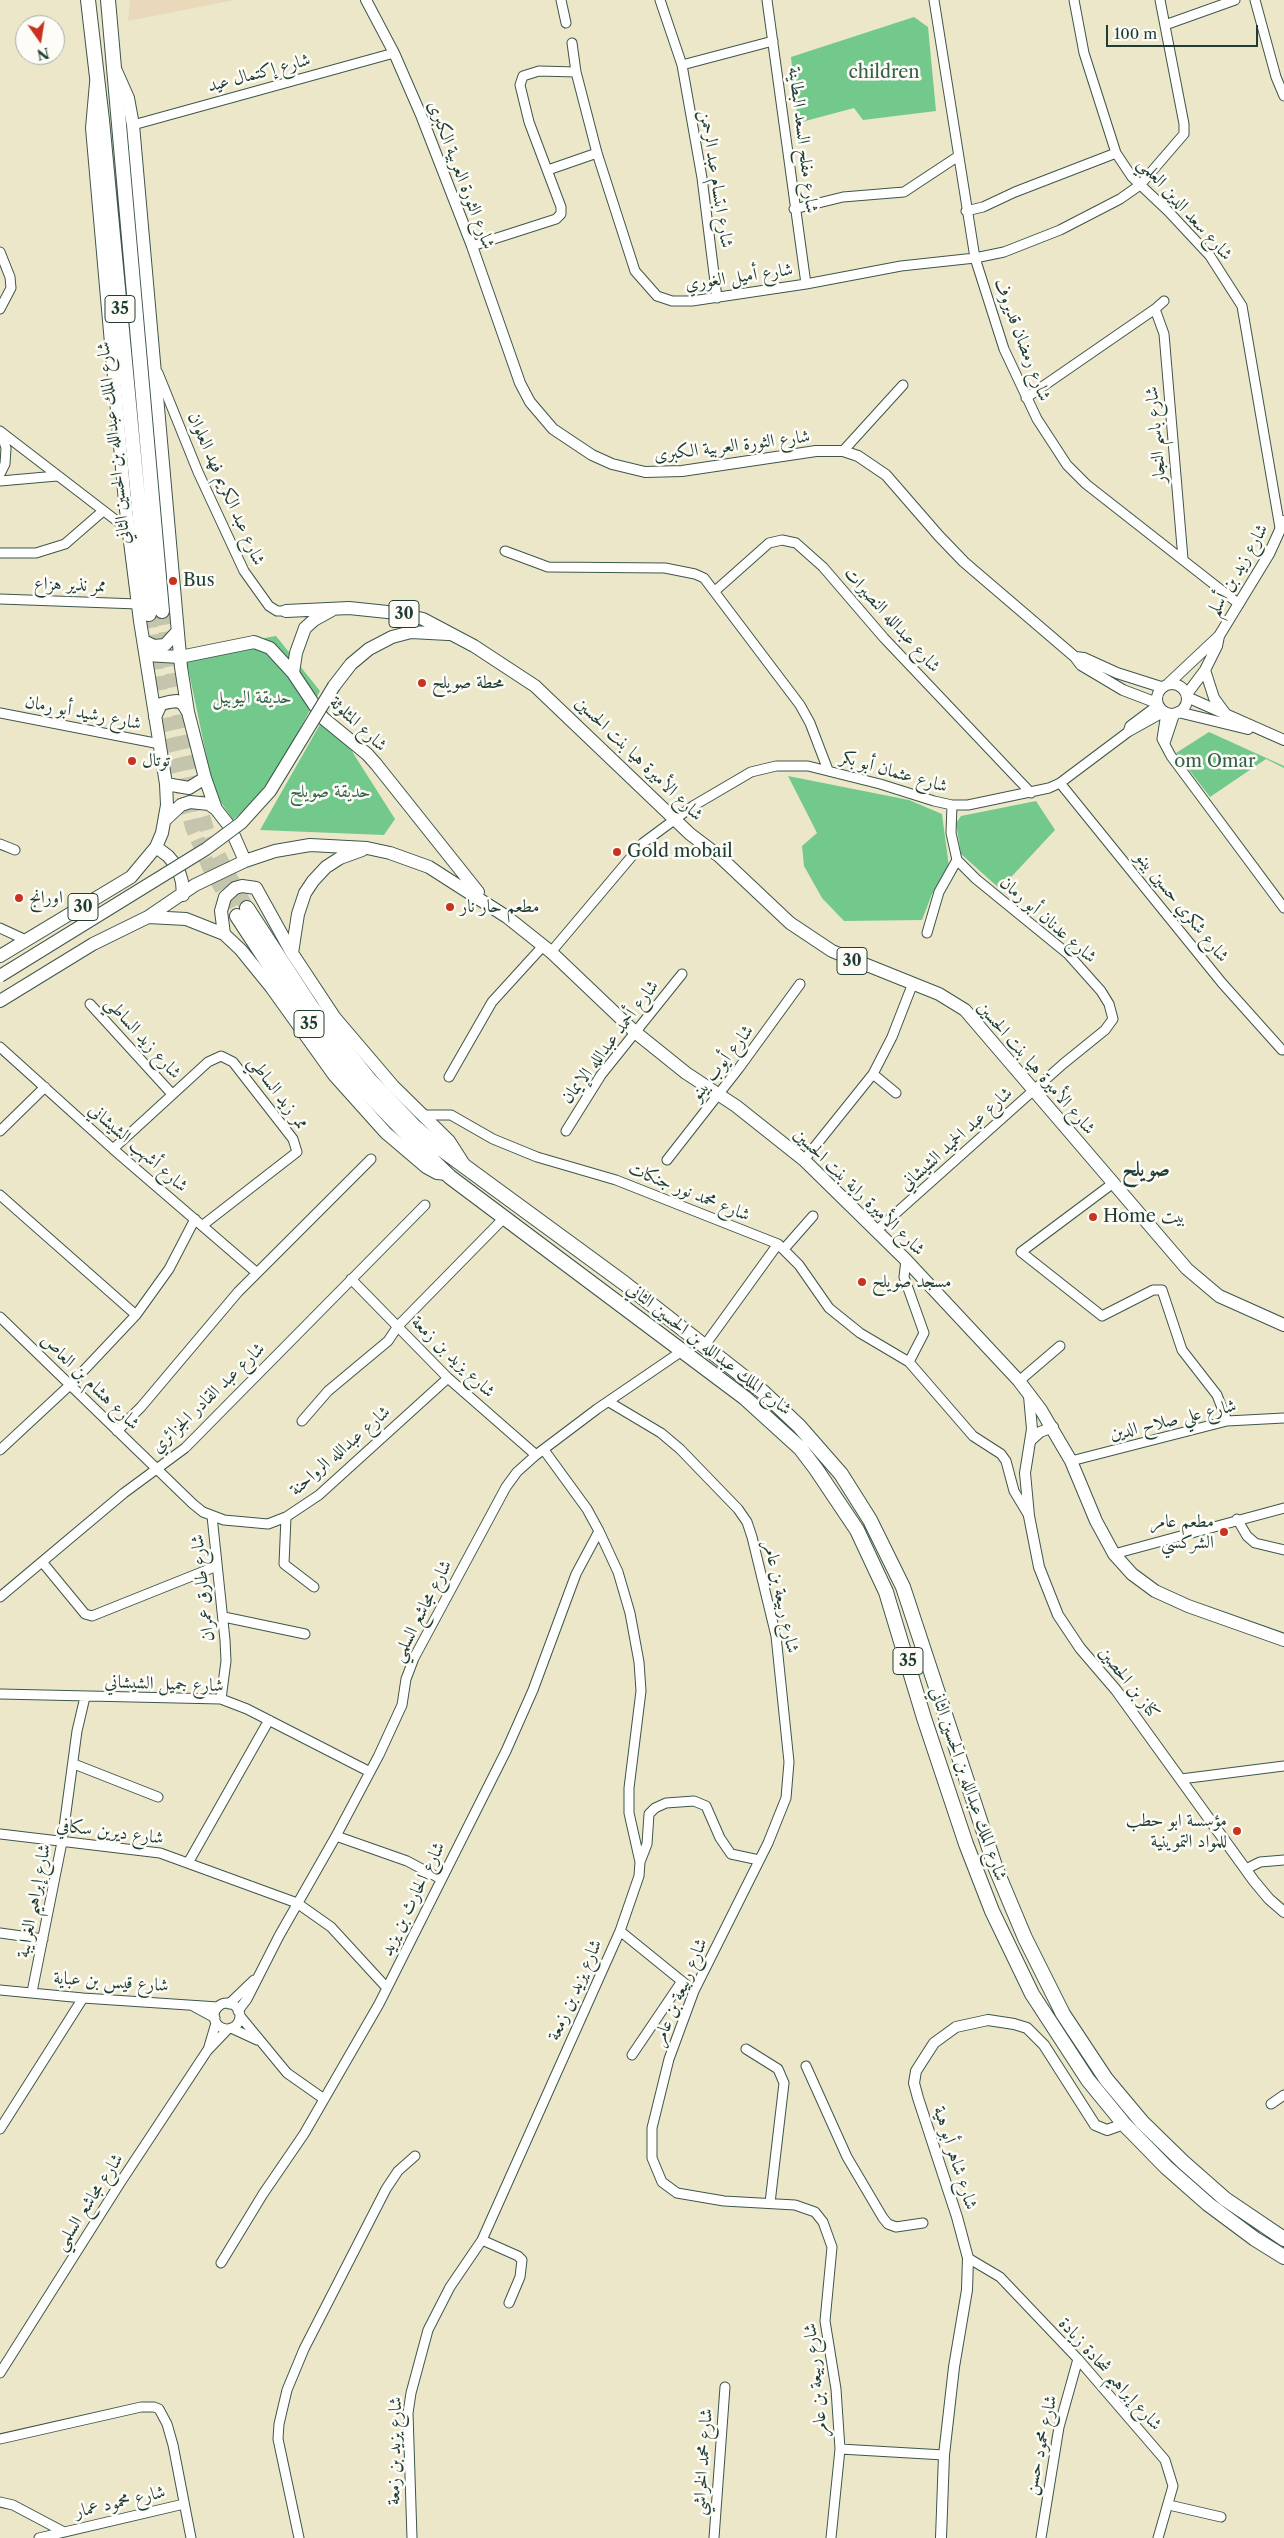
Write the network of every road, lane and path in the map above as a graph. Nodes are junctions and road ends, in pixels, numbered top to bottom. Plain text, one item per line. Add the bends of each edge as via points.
1 (108, 0) edge
2 (114, 0) edge
3 (366, 0) edge
4 (561, 0) edge
5 (660, 0) edge
6 (766, 0) edge
7 (934, 0) edge
8 (1074, 0) edge
9 (1160, 0) edge
10 (1235, 0) edge
11 (1255, 0) edge
12 (88, 2) edge
13 (110, 22) junction
14 (566, 23) dead end
15 (1165, 25) junction
16 (774, 41) junction
17 (572, 43) dead end
18 (394, 53) junction
19 (682, 65) junction
20 (115, 70) junction
21 (576, 72) junction
22 (97, 77) junction
23 (1284, 96) edge
24 (133, 124) junction
25 (597, 153) junction
26 (1116, 153) junction
27 (957, 158) junction
28 (548, 170) junction
29 (1140, 185) junction
30 (794, 209) junction
31 (966, 211) junction
32 (472, 246) junction
33 (0, 252) edge
34 (975, 258) junction
35 (806, 284) junction
36 (717, 298) junction
37 (1164, 301) dead end
38 (0, 309) edge
39 (1155, 309) junction
40 (154, 364) junction
41 (903, 385) dead end
42 (1026, 398) junction
43 (0, 431) edge
44 (843, 452) junction
45 (0, 474) edge
46 (57, 476) junction
47 (0, 481) edge
48 (102, 510) junction
49 (1282, 524) edge
50 (130, 531) junction
51 (505, 551) dead end
52 (0, 553) edge
53 (1183, 559) junction
54 (715, 591) junction
55 (0, 599) edge
56 (138, 604) junction
57 (1239, 604) junction
58 (335, 608) junction
59 (286, 611) joint
60 (176, 634) junction
61 (455, 635) junction
62 (1219, 636) junction
63 (144, 641) junction
64 (146, 655) junction
65 (180, 656) junction
66 (1076, 657) junction
67 (1205, 670) junction
68 (293, 673) junction
69 (1165, 685) junction
70 (1187, 695) junction
71 (1167, 710) junction
72 (188, 712) junction
73 (0, 713) edge
74 (1227, 715) junction
75 (155, 718) junction
76 (1260, 730) junction
77 (1284, 740) edge
78 (160, 744) junction
79 (828, 770) junction
80 (205, 778) junction
81 (1060, 782) junction
82 (166, 784) junction
83 (1031, 793) junction
84 (952, 805) junction
85 (216, 809) junction
86 (674, 818) junction
87 (166, 819) junction
88 (0, 844) edge
89 (156, 847) junction
90 (367, 848) junction
91 (15, 850) dead end
92 (957, 860) junction
93 (246, 861) junction
94 (183, 895) junction
95 (484, 900) junction
96 (1284, 908) edge
97 (148, 917) junction
98 (0, 928) edge
99 (927, 933) dead end
100 (224, 934) junction
101 (26, 940) junction
102 (547, 949) junction
103 (292, 953) junction
104 (0, 956) edge
105 (682, 974) dead end
106 (0, 976) edge
107 (800, 984) dead end
108 (913, 984) junction
109 (0, 1001) edge
110 (90, 1004) dead end
111 (635, 1032) junction
112 (0, 1047) edge
113 (1282, 1050) dead end
114 (873, 1074) junction
115 (449, 1077) dead end
116 (45, 1087) junction
117 (1034, 1090) junction
118 (896, 1093) dead end
119 (172, 1094) junction
120 (718, 1095) junction
121 (421, 1115) junction
122 (0, 1131) edge
123 (566, 1131) dead end
124 (113, 1150) junction
125 (371, 1159) dead end
126 (667, 1160) dead end
127 (804, 1160) junction
128 (466, 1167) junction
129 (447, 1174) junction
130 (1112, 1184) junction
131 (0, 1195) edge
132 (424, 1205) dead end
133 (813, 1216) dead end
134 (504, 1218) junction
135 (195, 1219) junction
136 (203, 1225) junction
137 (876, 1232) junction
138 (781, 1247) junction
139 (906, 1260) junction
140 (256, 1273) junction
141 (351, 1279) junction
142 (136, 1315) junction
143 (0, 1317) edge
144 (1284, 1325) edge
145 (398, 1326) junction
146 (705, 1345) junction
147 (1060, 1346) dead end
148 (682, 1351) junction
149 (909, 1362) junction
150 (448, 1378) junction
151 (1019, 1381) junction
152 (70, 1384) junction
153 (1028, 1392) junction
154 (609, 1402) junction
155 (1284, 1418) edge
156 (302, 1421) dead end
157 (1227, 1421) junction
158 (1053, 1427) junction
159 (117, 1431) junction
160 (1030, 1441) junction
161 (0, 1450) edge
162 (540, 1452) junction
163 (1071, 1461) junction
164 (158, 1469) junction
165 (1284, 1508) edge
166 (212, 1516) junction
167 (1029, 1516) junction
168 (286, 1518) junction
169 (1237, 1519) junction
170 (599, 1531) junction
171 (1284, 1550) edge
172 (1114, 1554) junction
173 (43, 1563) junction
174 (217, 1566) junction
175 (314, 1587) dead end
176 (0, 1597) edge
177 (224, 1617) junction
178 (305, 1634) dead end
179 (1284, 1640) edge
180 (0, 1694) edge
181 (85, 1697) junction
182 (221, 1699) junction
183 (269, 1720) junction
184 (74, 1764) junction
185 (1284, 1766) edge
186 (370, 1772) junction
187 (1181, 1779) junction
188 (158, 1797) dead end
189 (0, 1834) edge
190 (336, 1836) junction
191 (62, 1842) junction
192 (759, 1860) junction
193 (1284, 1860) edge
194 (640, 1862) junction
195 (188, 1863) junction
196 (1246, 1869) junction
197 (441, 1879) junction
198 (297, 1903) junction
199 (1284, 1912) edge
200 (620, 1931) junction
201 (0, 1933) edge
202 (43, 1939) junction
203 (258, 1977) junction
204 (682, 1981) junction
205 (387, 1988) junction
206 (0, 1990) edge
207 (694, 1991) junction
208 (32, 1992) junction
209 (83, 1998) junction
210 (229, 2004) junction
211 (191, 2005) junction
212 (218, 2007) junction
213 (239, 2013) junction
214 (215, 2020) junction
215 (229, 2028) junction
216 (257, 2040) junction
217 (746, 2049) dead end
218 (208, 2051) junction
219 (632, 2054) dead end
220 (806, 2066) dead end
221 (1284, 2095) edge
222 (324, 2099) junction
223 (1271, 2104) dead end
224 (1124, 2124) junction
225 (0, 2128) edge
226 (415, 2156) dead end
227 (770, 2203) junction
228 (923, 2223) dead end
229 (1284, 2239) edge
230 (482, 2240) junction
231 (1284, 2257) edge
232 (968, 2258) junction
233 (221, 2263) dead end
234 (509, 2303) dead end
235 (1078, 2359) junction
236 (0, 2373) edge
237 (725, 2387) dead end
238 (0, 2439) edge
239 (840, 2449) junction
240 (944, 2455) junction
241 (0, 2502) edge
242 (184, 2504) junction
243 (1169, 2505) junction
244 (1220, 2517) dead end
245 (64, 2532) junction
246 (39, 2538) edge
247 (191, 2538) edge
248 (299, 2538) edge
249 (412, 2538) edge
250 (714, 2538) edge
251 (831, 2538) edge
252 (941, 2538) edge
253 (1041, 2538) edge
254 (1158, 2538) edge

1 - 13 highway, شارع الملك عبدالله بن الحسين الثاني / 35
2 - 13 highway
3 - 18 street, شارع الثورة العربية الكبرى
4 - 14 street
5 - 19 street, شارع ابتسام عبد الرحمن
6 - 16 street, شارع مفلح السعد البطاينة
7 - 27 street, شارع رمضان قديروف
8 - 26 street, شارع سعد الدين العلمي via 1084,53
9 - 15 street
10 - 15 street
11 - 23 street
12 - 22 highway, شارع الملك عبدالله بن الحسين الثاني / 35
13 - 20 highway, شارع الملك عبدالله بن الحسين الثاني / 35
15 - 29 street, شارع أميل الغوري via 1184,134
16 - 19 street
16 - 30 street, شارع مفلح السعد البطاينة
17 - 21 street, شارع أميل الغوري
18 - 24 street, شارع إكتمال عيد
18 - 32 street, شارع الثورة العربية الكبرى
19 - 36 street, شارع ابتسام عبد الرحمن via 702,178
20 - 22 highway, شارع الملك عبدالله بن الحسين الثاني / 35 via 156,612
20 - 24 main road via 128,98
21 - 25 street, شارع أميل الغوري
21 - 28 street via 539,71 523,76 521,80 530,122
22 - 50 main road via 92,128
24 - 40 main road
25 - 28 street
25 - 36 street, شارع أميل الغوري via 634,271 647,287 657,296 672,301
26 - 29 street, شارع سعد الدين العلمي
26 - 31 street via 984,207
27 - 30 street via 904,192 843,196
27 - 31 street, شارع رمضان قديروف
28 - 32 street via 561,207 559,217
29 - 34 street, شارع أميل الغوري via 1060,230 1004,252
29 - 49 street, شارع سعد الدين العلمي via 1210,256 1242,306
30 - 35 street, شارع مفلح السعد البطاينة
31 - 34 street, شارع رمضان قديروف
32 - 44 street, شارع الثورة العربية الكبرى via 520,383 530,402 558,433 592,456 629,469 664,473 791,454
33 - 38 street via 10,276 10,288
34 - 35 street, شارع أميل الغوري via 901,266
34 - 42 street, شارع رمضان قديروف via 1004,348
35 - 36 street, شارع أميل الغوري
37 - 39 street
39 - 42 street
39 - 53 street, شارع باسم النجار via 1164,334
40 - 59 street, شارع عبد الكريم فهد العلوان via 198,472 244,571 269,606 277,611
40 - 60 main road
41 - 44 street
42 - 53 street, شارع رمضان قديروف via 1050,442 1086,484
43 - 45 street via 6,448 5,464
43 - 46 street
44 - 66 street, شارع الثورة العربية الكبرى via 870,462 886,475 964,562
46 - 47 street
46 - 48 street
48 - 50 street
48 - 52 street via 66,544 36,553
49 - 57 street, شارع زيد بن أسلم
50 - 56 main road
51 - 54 street via 556,568 679,569 704,578
53 - 57 street, شارع رمضان قديروف
54 - 79 street via 800,705
54 - 83 street, شارع عبدالله النصيرات via 769,543 782,540 796,544 823,567 884,638
55 - 56 street, ممر نذير هزاع
56 - 63 main road
57 - 62 street, شارع زيد بن أسلم
58 - 59 main road, شارع الأميرة هيا بنت الحسين / 30
58 - 61 main road, شارع الأميرة هيا بنت الحسين / 30 via 412,616
58 - 68 main road via 305,628
60 - 63 main road via 165,645 154,646
60 - 65 main road
61 - 86 main road, شارع الأميرة هيا بنت الحسين / 30 via 535,686
61 - 106 main road, bridge via 411,632 369,649 334,686 270,791 241,823 206,849
62 - 67 street, شارع زيد بن أسلم
62 - 69 street, شارع زيد بن أسلم
63 - 64 main road
64 - 65 main road, شارع المثلوثة
64 - 75 main road
65 - 68 main road, شارع المثلوثة via 254,642 270,648
65 - 72 main road
66 - 69 street, شارع الثورة العربية الكبرى via 1116,673
66 - 71 street, شارع الثورة العربية الكبرى via 1081,665 1103,680
67 - 70 street, شارع زيد بن أسلم
67 - 74 street via 1214,698
68 - 95 main road, شارع المثلوثة via 323,718 371,759
69 - 70 street via 1180,685
69 - 71 street via 1157,695
70 - 71 street via 1186,704
70 - 74 street, شارع الثورة العربية الكبرى
71 - 76 street, شارع الثورة العربية الكبرى
71 - 81 street, شارع عثمان أبو بكر via 1130,726 1128,732
71 - 96 street via 1165,743 1171,756
72 - 75 main road via 183,704 169,702 162,704
72 - 80 main road
73 - 78 street, شارع رشيد أبو رمان
74 - 76 street, شارع الثورة العربية الكبرى
75 - 78 main road
76 - 77 street, شارع الثورة العربية الكبرى
78 - 82 main road
79 - 84 street, شارع عثمان أبو بكر
79 - 86 street, شارع عثمان أبو بكر via 792,765 764,768 739,779
80 - 82 main road via 189,788
80 - 85 main road
81 - 83 street, شارع عثمان أبو بكر
81 - 113 street, شارع شكري حسين بينو via 1222,983
82 - 87 main road
83 - 84 street, شارع عثمان أبو بكر
84 - 92 street via 951,833
85 - 87 main road via 208,804 190,802 181,805
85 - 93 main road via 236,836
86 - 102 street, شارع عثمان أبو بكر via 643,843
86 - 108 main road, شارع الأميرة هيا بنت الحسين / 30 via 811,938 852,962
87 - 89 main road
88 - 91 street
89 - 94 main road via 178,868
89 - 101 main road, 30 via 131,877
90 - 93 main road, شارع الأميرة راية بنت الحسين / 30 via 310,845 275,851
90 - 95 main road, شارع الأميرة راية بنت الحسين / 30 via 429,867
90 - 103 main road via 340,858 313,881 298,914
92 - 99 street via 939,892
92 - 117 street, شارع عدنان أبو رمان via 976,880 1068,954 1101,992 1113,1013 1112,1023 1105,1030
93 - 94 main road, 30 via 195,885
94 - 97 main road, 30
95 - 102 main road, شارع الأميرة راية بنت الحسين / 30
97 - 100 main road via 186,919
97 - 109 main road, 30 via 94,944
98 - 101 street
100 - 103 main road via 221,911 224,897 235,888 249,886 256,888
100 - 129 main road via 242,950 330,1070 374,1119 421,1163 437,1173
101 - 104 main road, 30
102 - 111 main road, شارع الأميرة راية بنت الحسين / 30
102 - 115 street, شارع عثمان أبو بكر via 492,1002
103 - 121 main road via 350,1037
105 - 111 street, شارع أحمد عبدالله الإيمان
107 - 120 street, شارع أيوب بينو
108 - 114 street
108 - 117 main road, شارع الأميرة هيا بنت الحسين / 30 via 952,1001 972,1017
110 - 119 street, شارع زيد الساطي
111 - 120 main road, شارع الأميرة راية بنت الحسين / 30
111 - 123 street, شارع أحمد عبدالله الإيمان via 601,1075
112 - 116 street, شارع أشهب الشيشاني
114 - 118 street
114 - 127 street
116 - 122 street
116 - 124 street, شارع أشهب الشيشاني
117 - 130 main road, شارع الأميرة هيا بنت الحسين / 30
117 - 137 street, شارع عبد الحميد الشيشاني
119 - 124 street, ممر زيد الساطي
119 - 136 street, ممر زيد الساطي via 208,1062 221,1056 227,1058 298,1148 295,1156
120 - 126 street, شارع أيوب بينو
120 - 127 main road, شارع الأميرة راية بنت الحسين / 30
121 - 128 main road via 449,1141
121 - 138 street, شارع محمد نور جنكات via 455,1116 494,1139 537,1158 616,1180
124 - 135 street, شارع أشهب الشيشاني
125 - 140 street
127 - 137 main road, شارع الأميرة راية بنت الحسين / 30
128 - 129 highway, شارع الملك عبدالله بن الحسين الثاني / 35 via 414,1126 369,1079 242,912 300,1012 329,1051 394,1123
128 - 146 highway, شارع الملك عبدالله بن الحسين الثاني / 35
129 - 134 highway, شارع الملك عبدالله بن الحسين الثاني / 35
130 - 144 main road, شارع الأميرة هيا بنت الحسين / 30 via 1174,1256 1207,1288 1234,1304
130 - 157 street via 1021,1252 1102,1316 1153,1290 1162,1290 1182,1350 1217,1395
131 - 142 street
132 - 141 street, شارع عبد القادر الجزائري
133 - 138 street
134 - 145 street
134 - 148 highway, شارع الملك عبدالله بن الحسين الثاني / 35
135 - 136 street, شارع أشهب الشيشاني
135 - 142 street via 169,1268
136 - 140 street, شارع أشهب الشيشاني
137 - 139 main road, شارع الأميرة راية بنت الحسين / 30
138 - 146 street
138 - 149 street via 834,1312 860,1333
139 - 149 street via 904,1277 924,1333
139 - 151 main road, شارع الأميرة راية بنت الحسين / 30
140 - 159 street
141 - 145 street, شارع يزيد بن زمعة
141 - 164 street, شارع عبد القادر الجزائري via 191,1442
142 - 152 street
143 - 152 street, شارع هشام بن العاص
145 - 150 street, شارع يزيد بن زمعة
145 - 156 street via 387,1342 328,1391
146 - 229 highway, شارع الملك عبدالله بن الحسين الثاني / 35 via 780,1408 821,1450 850,1486 874,1528 913,1614 964,1775 1010,1905 1077,2036 1106,2079 1142,2122 1225,2199
147 - 151 street
148 - 154 street, شارع مجاشع السلمي
148 - 224 highway, شارع الملك عبدالله بن الحسين الثاني / 35 via 746,1398 788,1436 845,1509 876,1567 894,1613 924,1718 992,1911 1043,2012 1088,2080
149 - 167 street via 974,1436 1001,1454 1014,1491
150 - 162 street, شارع يزيد بن زمعة
150 - 168 street, شارع عبدالله الرواحنة via 319,1495
151 - 153 main road, شارع الأميرة راية بنت الحسين / 30
152 - 159 street, شارع هشام بن العاص
152 - 161 street
153 - 158 main road, شارع الأميرة راية بنت الحسين / 30
153 - 160 street, كناز بن الحصين via 1032,1416
154 - 162 street, شارع مجاشع السلمي
154 - 192 street, شارع ربيعة بن عامر via 680,1449 738,1509 750,1529 776,1636 790,1762 786,1798
155 - 157 street, شارع علي صلاح الدين
157 - 163 street, شارع علي صلاح الدين
158 - 160 street
158 - 163 main road, شارع الأميرة راية بنت الحسين / 30
159 - 164 street, شارع هشام بن العاص
160 - 167 street, كناز بن الحصين via 1025,1473
162 - 170 street, شارع يزيد بن زمعة via 587,1509
162 - 186 street, شارع مجاشع السلمي via 517,1472 500,1498 414,1658 396,1722
163 - 172 main road, شارع الأميرة راية بنت الحسين / 30
164 - 166 street, شارع طارق عمران via 193,1504
164 - 173 street, شارع عبد القادر الجزائري via 124,1493
165 - 169 street
166 - 168 street, شارع عبدالله الرواحنة via 268,1524
166 - 174 street, شارع طارق عمران
167 - 187 street, كناز بن الحصين via 1039,1567 1063,1624
168 - 175 street via 284,1564
169 - 171 street via 1255,1543
169 - 172 street
170 - 194 street, شارع يزيد بن زمعة via 625,1595 639,1662 641,1691 629,1800 630,1825
170 - 197 street, شارع الحارث بن يزيد via 576,1574 533,1690 506,1751
172 - 179 main road, شارع الأميرة راية بنت الحسين / 30 via 1132,1574 1156,1591 1210,1615
173 - 174 street via 85,1614 92,1616
173 - 176 street, شارع عبد القادر الجزائري
174 - 177 street, شارع طارق عمران
177 - 178 street
177 - 182 street, شارع طارق عمران via 226,1661
180 - 181 street, شارع جميل الشيشاني
181 - 182 street, شارع جميل الشيشاني
181 - 184 street, شارع إبراهيم الغرايبة
182 - 183 street, شارع جميل الشيشاني
183 - 186 street, شارع جميل الشيشاني
183 - 195 street
184 - 188 street
184 - 191 street, شارع إبراهيم الغرايبة
185 - 187 street
186 - 190 street, شارع مجاشع السلمي
187 - 196 street, كناز بن الحصين
189 - 191 street, شارع ديرين سكافي
190 - 197 street via 407,1861
190 - 198 street, شارع مجاشع السلمي
191 - 195 street, شارع ديرين سكافي via 148,1850
191 - 202 street, شارع إبراهيم الغرايبة
192 - 194 street via 731,1854 722,1843 706,1806 694,1800 666,1803 649,1814 647,1844
192 - 207 street, شارع ربيعة بن عامر
193 - 196 street via 1260,1862
194 - 200 street, شارع يزيد بن زمعة
195 - 198 street, شارع ديرين سكافي
196 - 199 street, كناز بن الحصين via 1269,1899
197 - 205 street, شارع الحارث بن يزيد
198 - 203 street, شارع مجاشع السلمي
198 - 205 street, شارع ديرين سكافي via 331,1927
200 - 204 street
200 - 230 street, شارع يزيد بن زمعة
201 - 202 street
202 - 208 street, شارع إبراهيم الغرايبة
203 - 210 street, شارع مجاشع السلمي
203 - 213 street, شارع مجاشع السلمي
204 - 207 street
204 - 219 street
205 - 222 street, شارع الحارث بن يزيد
206 - 208 street, شارع قيس بن عباية
207 - 227 street, شارع ربيعة بن عامر via 658,2097 652,2128 654,2168 662,2182 677,2193 724,2201
208 - 209 street, شارع قيس بن عباية
209 - 211 street, شارع قيس بن عباية
209 - 225 street
210 - 212 street
210 - 213 street
211 - 212 street, شارع قيس بن عباية
211 - 214 street, شارع قيس بن عباية
212 - 214 street
213 - 215 street via 237,2023
213 - 216 street
214 - 215 street via 221,2027
214 - 218 street, شارع مجاشع السلمي
215 - 216 street
215 - 218 street, شارع مجاشع السلمي
216 - 222 street via 287,2073
217 - 227 street via 778,2069 784,2083
218 - 236 street, شارع مجاشع السلمي via 120,2182
220 - 228 street via 847,2157 883,2218 896,2227
221 - 223 street
222 - 233 street, شارع الحارث بن يزيد
224 - 231 highway, شارع الملك عبدالله بن الحسين الثاني / 35 via 1208,2204
224 - 232 street, شارع شاهر أبو هية via 1107,2130 1095,2125 1044,2045 1027,2028 988,2020 964,2024 943,2036 923,2059 914,2083
226 - 248 street via 398,2171 386,2189 304,2349 287,2390 278,2439
227 - 239 street, شارع ربيعة بن عامر via 795,2205 815,2212 829,2235 832,2247 825,2321 836,2389
230 - 234 street via 522,2260 520,2276
230 - 249 street, شارع يزيد بن زمعة via 436,2312 415,2377 408,2413
232 - 235 street, شارع إبراهيم شحادة زيادة via 1000,2277
232 - 240 street, شارع شاهر أبو هية via 967,2290
235 - 243 street, شارع إبراهيم شحادة زيادة via 1165,2460 1174,2486
235 - 253 street, شارع محمود حسن via 1059,2427
237 - 250 street, شارع محمد الخراشي
238 - 242 street via 115,2412 160,2409 167,2424
239 - 240 street
239 - 251 street, شارع ربيعة بن عامر
240 - 252 street, شارع شاهر أبو هية
241 - 245 street, شارع محمود عمار
242 - 245 street, شارع محمود عمار
242 - 247 street
243 - 244 street
243 - 254 street, شارع إبراهيم شحادة زيادة
245 - 246 street, شارع محمود عمار

